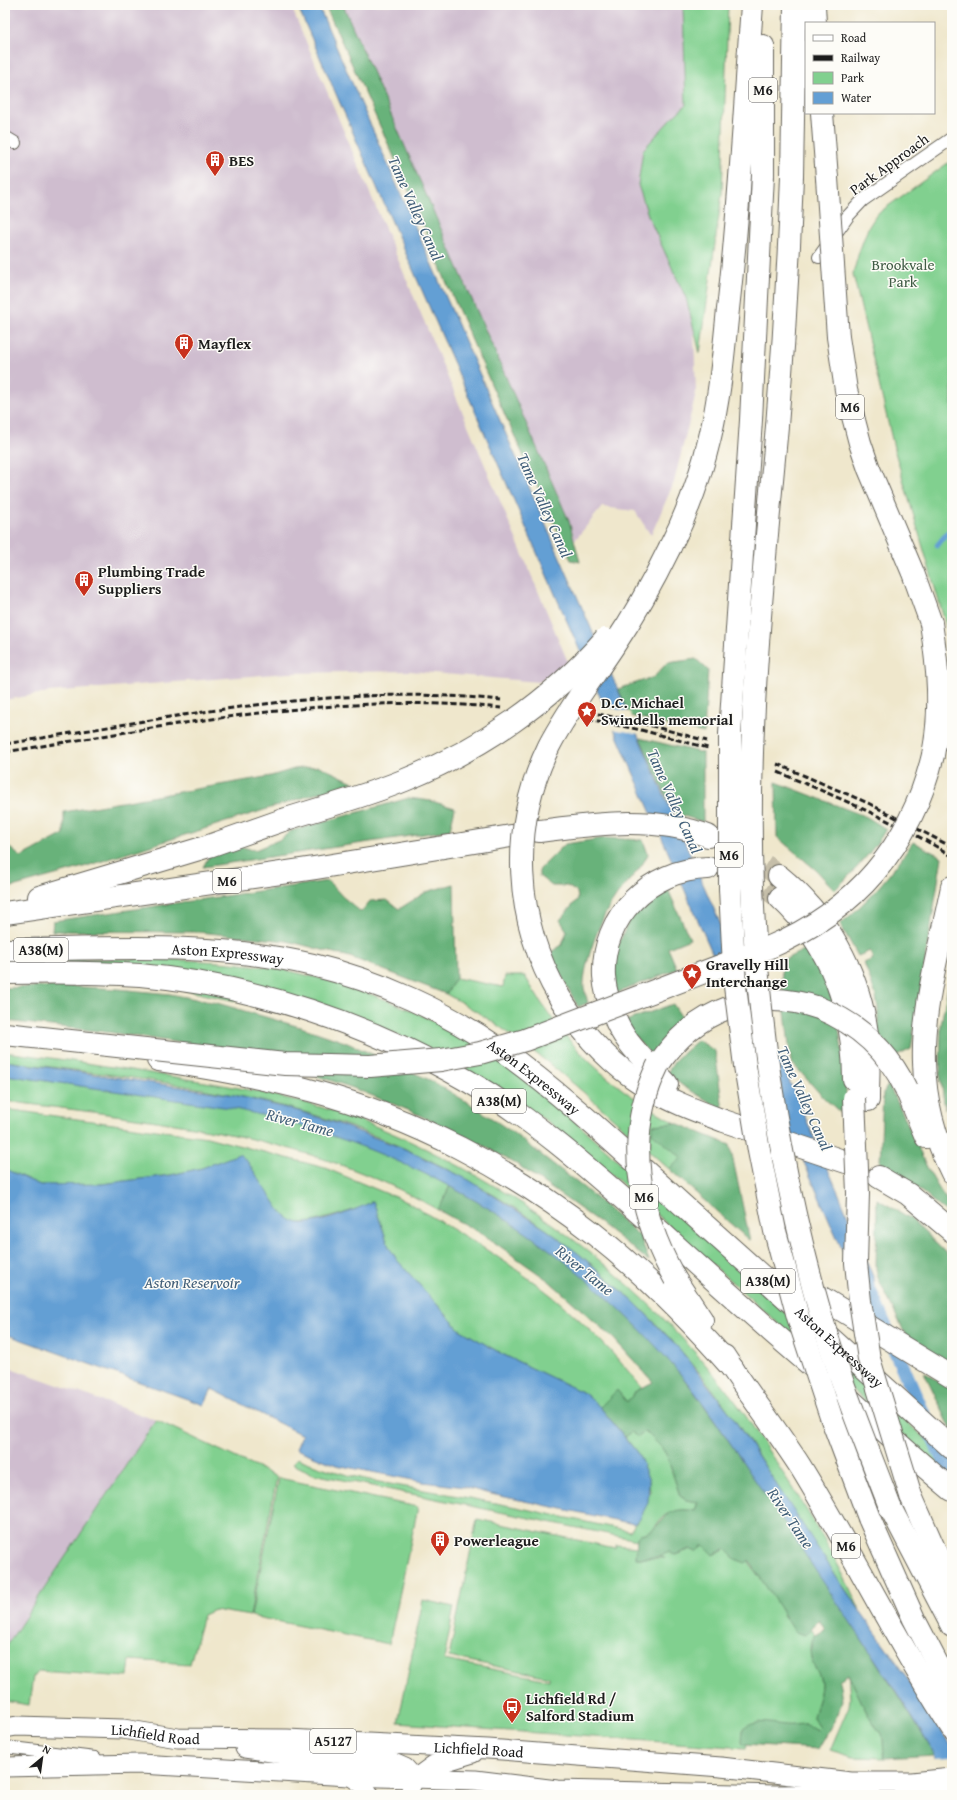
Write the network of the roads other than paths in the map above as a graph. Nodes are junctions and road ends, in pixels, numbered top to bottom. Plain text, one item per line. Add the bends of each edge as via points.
1 (752, 5) edge
2 (763, 5) edge
3 (795, 5) edge
4 (814, 5) edge
5 (815, 22) edge
6 (822, 114) edge
7 (952, 138) edge
8 (819, 257) dead end
9 (670, 547) junction
10 (931, 623) junction
11 (952, 694) edge
12 (539, 831) dead end
13 (511, 836) dead end
14 (708, 836) dead end
15 (708, 868) dead end
16 (779, 876) tunnel mouth
17 (952, 887) edge
18 (5, 907) edge
19 (5, 913) edge
20 (5, 950) edge
21 (5, 973) edge
22 (5, 1034) edge
23 (690, 1108) junction
24 (840, 1160) dead end
25 (952, 1173) edge
26 (652, 1177) junction
27 (879, 1177) dead end
28 (952, 1188) edge
29 (952, 1232) edge
30 (733, 1369) junction
31 (952, 1377) edge
32 (952, 1448) edge
33 (917, 1462) junction
34 (952, 1490) edge
35 (952, 1508) edge
36 (952, 1589) edge
37 (952, 1626) edge
38 (952, 1692) edge
39 (9, 1726) edge
40 (952, 1728) edge
41 (178, 1738) junction
42 (5, 1746) edge
43 (488, 1749) junction
44 (140, 1764) junction
45 (5, 1767) edge
46 (349, 1776) junction
47 (947, 1785) edge
48 (413, 1790) edge
49 (557, 1790) junction
50 (371, 1795) edge
51 (505, 1795) edge

1 - 9 highway, M6 via 734,255 718,394 710,437 694,493
2 - 38 highway, M6, bridge via 762,175 751,420 729,774 730,889 735,986 759,1151 775,1231 798,1317 828,1410 869,1518 914,1619
3 - 37 highway, M6, bridge via 787,299 752,738 752,886 759,985 767,1064 781,1150 822,1318 850,1402 890,1507
4 - 5 highway
6 - 10 highway, M6, bridge via 838,337 852,416 869,469
7 - 8 street, Park Approach via 864,200 848,216
9 - 18 highway, M6, bridge via 637,598 600,645 557,687 509,724 458,755 404,780 209,846
9 - 23 highway, M6, bridge via 630,620 560,727 543,759 529,800 522,854 525,907 531,934 540,960 579,1027 615,1064 648,1088
10 - 11 highway, M6
10 - 22 highway, bridge via 938,674 938,727 928,773 914,813 889,855 855,893 815,924 782,942 524,1040 480,1053 441,1060 370,1066 285,1064
12 - 14 highway, M6 via 599,823 639,823 672,826
13 - 19 highway, M6 via 315,868
15 - 23 highway, M6 via 671,875 644,890 622,913 613,930 604,968 605,987 618,1024 638,1053
16 - 36 highway, bridge via 788,898 819,944 839,987 861,1099 856,1263 869,1359 911,1496
17 - 25 highway via 929,1006 924,1060 930,1110 939,1143
20 - 26 highway, Aston Expressway / A38(M) via 174,949 228,952 313,965 357,978 426,1006 501,1050 572,1106
21 - 33 highway, Aston Expressway / A38(M), bridge via 75,972 140,975 238,991 318,1013 420,1055 470,1082 539,1128 622,1197 841,1391
22 - 30 highway, bridge via 226,1071 287,1084 367,1108 431,1134 503,1172 594,1234 686,1316
23 - 24 highway, M6
26 - 31 highway, A38(M), bridge via 788,1277
26 - 32 highway, Aston Expressway / A38(M)
27 - 29 highway via 913,1198
28 - 30 highway, M6, bridge via 932,1151 896,1071 885,1054 847,1021 812,1006 766,1000 728,1007 688,1030 662,1058 646,1091 638,1131 639,1168 648,1216 662,1255
30 - 40 highway, M6 via 800,1466 904,1651
33 - 34 highway, Aston Expressway / A38(M)
33 - 35 highway, A38(M)
39 - 41 main road, Lichfield Road / A5127 via 123,1729
41 - 43 main road, Lichfield Road / A5127 via 287,1739
41 - 48 main road via 291,1755 390,1761 405,1768
42 - 44 street
43 - 47 main road, Lichfield Road / A5127 via 721,1767 851,1782
43 - 48 main road via 434,1765
44 - 45 main road, Lichfield Road / A5127
44 - 46 main road, Lichfield Road / A5127
46 - 48 main road, Lichfield Road / A5127
46 - 50 main road via 366,1787
47 - 49 main road, Lichfield Road / A5127 via 775,1795
48 - 49 main road, Lichfield Road / A5127 via 475,1780
49 - 51 main road

